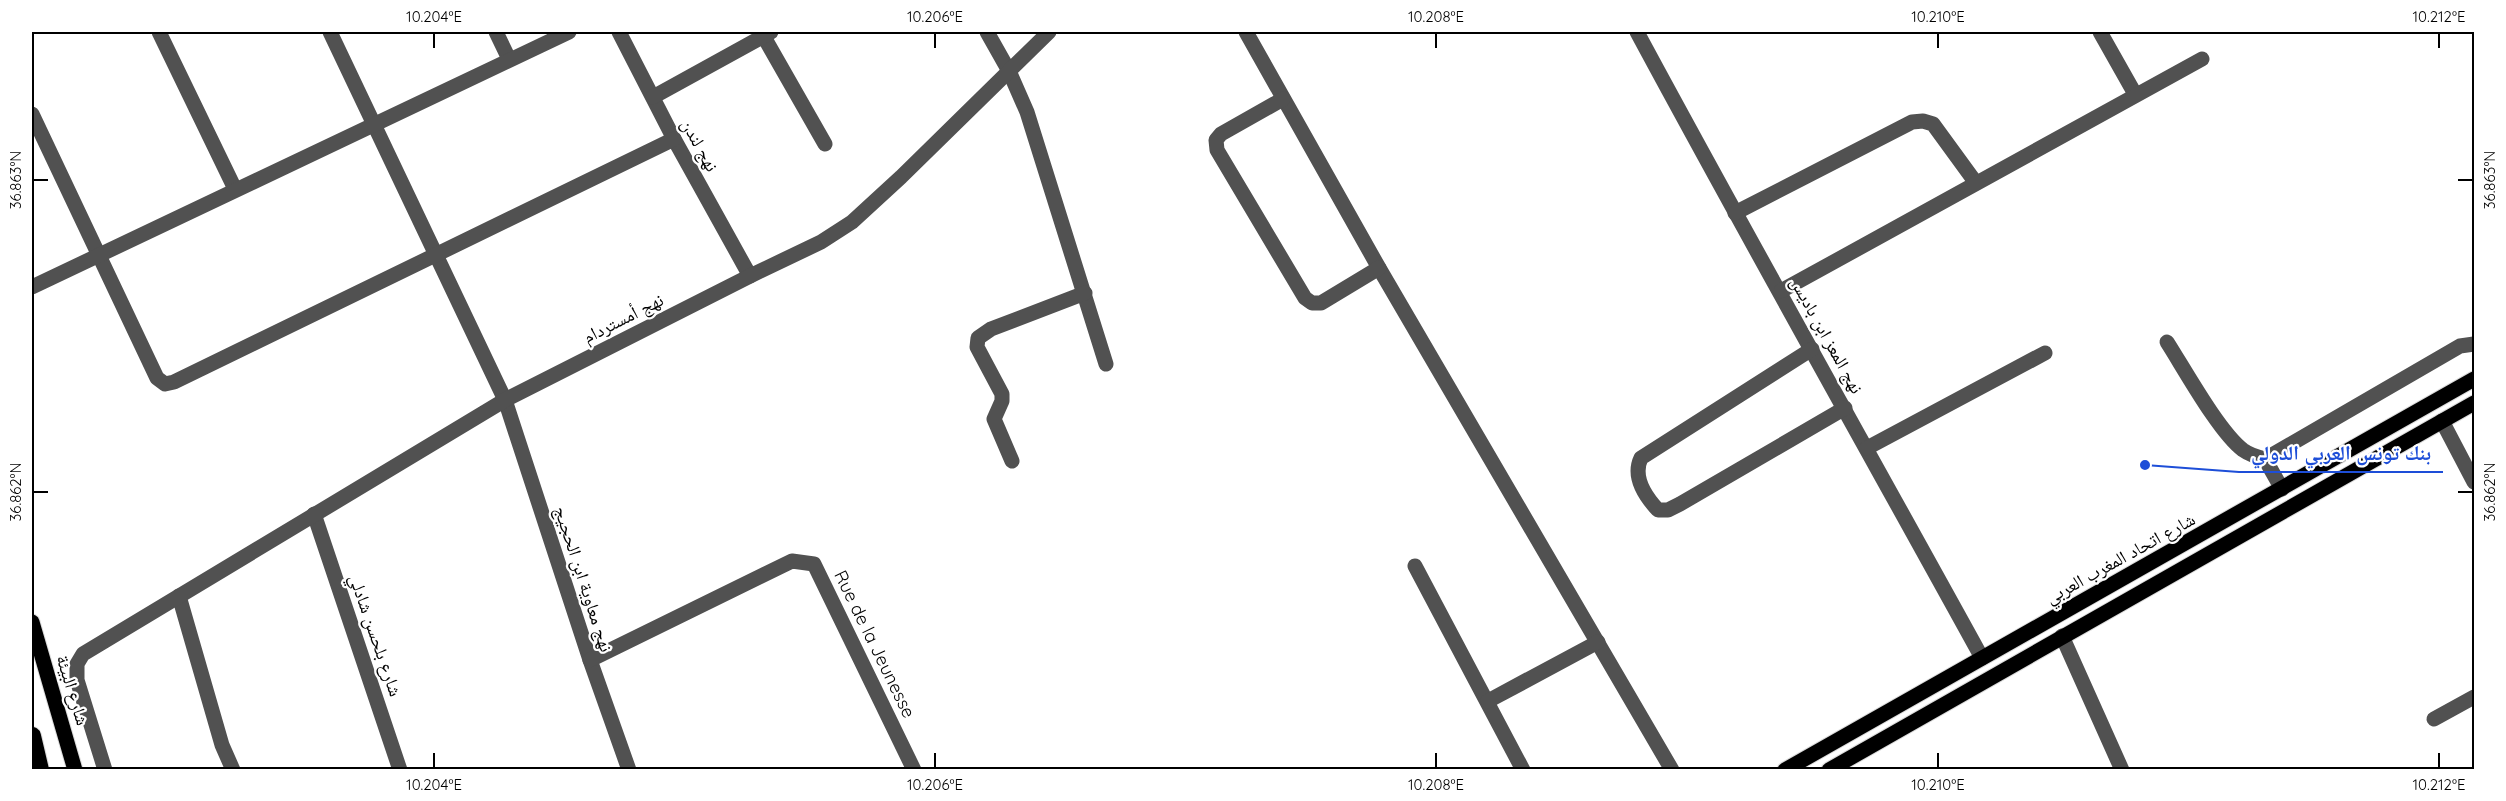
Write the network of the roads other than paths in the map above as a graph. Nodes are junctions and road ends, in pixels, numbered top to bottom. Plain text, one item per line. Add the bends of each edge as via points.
1 (159, 32) edge
2 (330, 32) edge
3 (496, 32) edge
4 (569, 32) edge
5 (619, 32) edge
6 (987, 32) edge
7 (1049, 32) edge
8 (1246, 32) edge
9 (1637, 32) edge
10 (2100, 32) edge
11 (767, 34) edge
12 (508, 59) junction
13 (2202, 59) dead end
14 (1009, 71) junction
15 (2135, 94) junction
16 (653, 97) junction
17 (1283, 99) junction
18 (32, 114) edge
19 (374, 123) junction
20 (674, 139) junction
21 (825, 144) dead end
22 (1976, 183) junction
23 (235, 189) junction
24 (1735, 213) junction
25 (434, 254) junction
26 (97, 255) junction
27 (1379, 268) junction
28 (750, 276) junction
29 (32, 287) edge
30 (1781, 291) junction
31 (1085, 293) junction
32 (2167, 342) dead end
33 (2475, 344) edge
34 (1812, 349) junction
35 (2045, 354) dead end
36 (1106, 364) dead end
37 (2475, 379) edge
38 (505, 400) junction
39 (2475, 403) edge
40 (1845, 408) junction
41 (2442, 422) junction
42 (1867, 448) junction
43 (2265, 459) junction
44 (1012, 461) dead end
45 (2475, 482) edge
46 (2282, 489) junction
47 (314, 514) junction
48 (1415, 566) dead end
49 (179, 596) junction
50 (2052, 618) junction
51 (32, 622) edge
52 (2062, 636) junction
53 (1598, 642) junction
54 (1982, 658) junction
55 (590, 660) junction
56 (2475, 697) edge
57 (1488, 701) junction
58 (2434, 719) dead end
59 (32, 736) edge
60 (40, 770) edge
61 (75, 770) edge
62 (105, 770) edge
63 (233, 770) edge
64 (400, 770) edge
65 (629, 770) edge
66 (914, 770) edge
67 (1523, 770) edge
68 (1672, 770) edge
69 (1785, 770) edge
70 (1829, 770) edge
71 (2121, 770) edge

1 - 23 street
2 - 19 street, نهج معاوية ابن الحجيج
3 - 12 street
4 - 12 street
5 - 16 street, نهج لندن
6 - 14 street
7 - 14 street, نهج أمستردام
8 - 17 street
9 - 24 street, نهج المعز ابن باديس
10 - 15 street
11 - 16 street
11 - 21 street
12 - 19 street
13 - 15 street
14 - 28 street, نهج أمستردام via 852,222 821,242
14 - 31 street via 1027,112
15 - 22 street
16 - 20 street, نهج لندن
17 - 27 street
17 - 27 street via 1221,134 1216,140 1217,150 1305,298 1321,303
18 - 26 street
19 - 23 street
19 - 25 street, نهج معاوية ابن الحجيج
20 - 25 street
20 - 28 street, نهج لندن
22 - 24 street via 1933,124 1912,122
22 - 30 street
23 - 26 street
24 - 30 street, نهج المعز ابن باديس
25 - 26 street via 165,384 157,378
25 - 38 street, نهج معاوية ابن الحجيج
26 - 29 street
27 - 53 street
28 - 38 street, نهج أمستردام
30 - 34 street, نهج المعز ابن باديس
31 - 36 street
31 - 44 street via 991,329 978,338 976,347 1002,394 994,419
32 - 43 street via 2235,443
33 - 43 street via 2460,346
34 - 40 street, نهج المعز ابن باديس
34 - 40 street via 1641,458 1637,476 1651,502 1658,510 1668,510
35 - 42 street
37 - 46 main road, شارع اتحاد المغرب العربي
38 - 47 street, نهج أمستردام
38 - 55 street, نهج معاوية ابن الحجيج
39 - 41 main road
40 - 42 street, نهج المعز ابن باديس
41 - 45 street
41 - 52 main road
42 - 54 street, نهج المعز ابن باديس
43 - 46 street
46 - 50 main road, شارع اتحاد المغرب العربي
47 - 49 street, نهج أمستردام
47 - 64 street, شارع بلحسن شادلي
48 - 57 street
49 - 62 street, نهج أمستردام via 83,654 77,664 77,680
49 - 63 street via 222,745
50 - 52 main road
50 - 54 main road, شارع اتحاد المغرب العربي
51 - 61 main road, شارع البيئة
52 - 70 main road
52 - 71 street
53 - 57 street
53 - 68 street
54 - 69 main road, شارع اتحاد المغرب العربي
55 - 65 street, نهج معاوية ابن الحجيج
55 - 66 street, Rue de la Jeunesse via 792,561 814,564
56 - 58 street
57 - 67 street
59 - 60 highway

